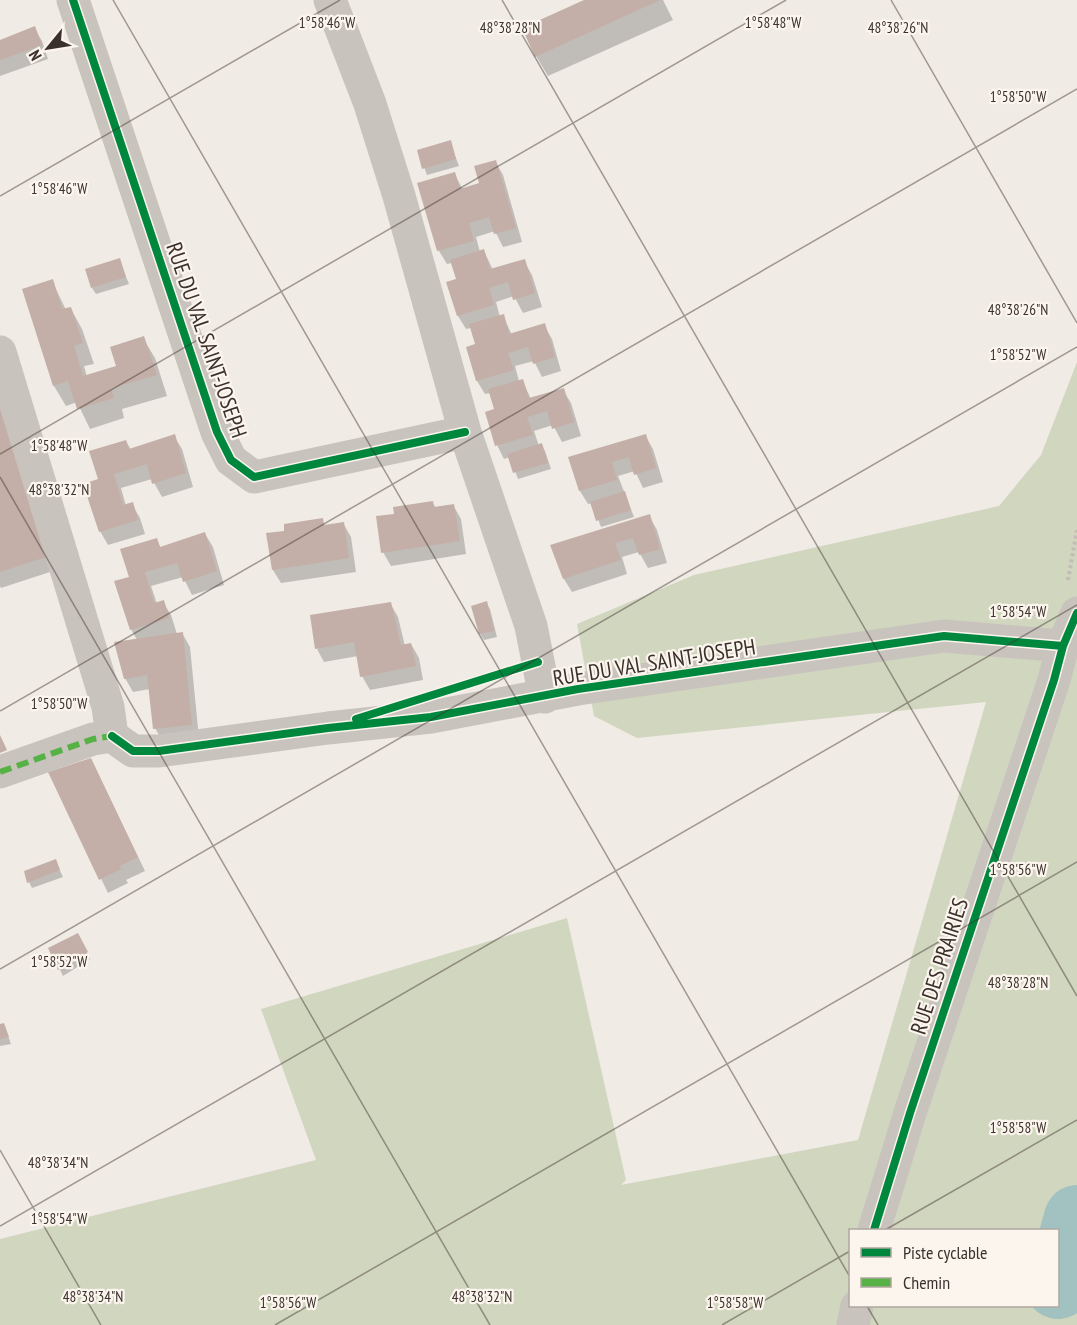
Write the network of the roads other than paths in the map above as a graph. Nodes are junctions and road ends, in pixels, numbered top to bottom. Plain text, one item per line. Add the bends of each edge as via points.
1 (73, 0) edge
2 (330, 0) edge
3 (0, 352) edge
4 (465, 432) junction
5 (1072, 598) edge
6 (1063, 646) junction
7 (545, 697) junction
8 (112, 736) junction
9 (0, 772) edge
10 (874, 1229) edge
11 (857, 1307) edge
12 (853, 1325) edge

1 - 4 street, RUE DU VAL SAINT-JOSEPH via 218,432 231,460 254,477
2 - 4 street, RUE DU VAL SAINT-JOSEPH via 370,104 399,196
3 - 8 street via 108,706
4 - 7 street, RUE DU VAL SAINT-JOSEPH via 531,626
5 - 6 street, RUE DES PRAIRIES
6 - 7 street, RUE DU VAL SAINT-JOSEPH via 944,636
6 - 10 street, RUE DES PRAIRIES
7 - 8 street, RUE DU VAL SAINT-JOSEPH via 431,717 159,751 133,751
8 - 9 street
11 - 12 street

